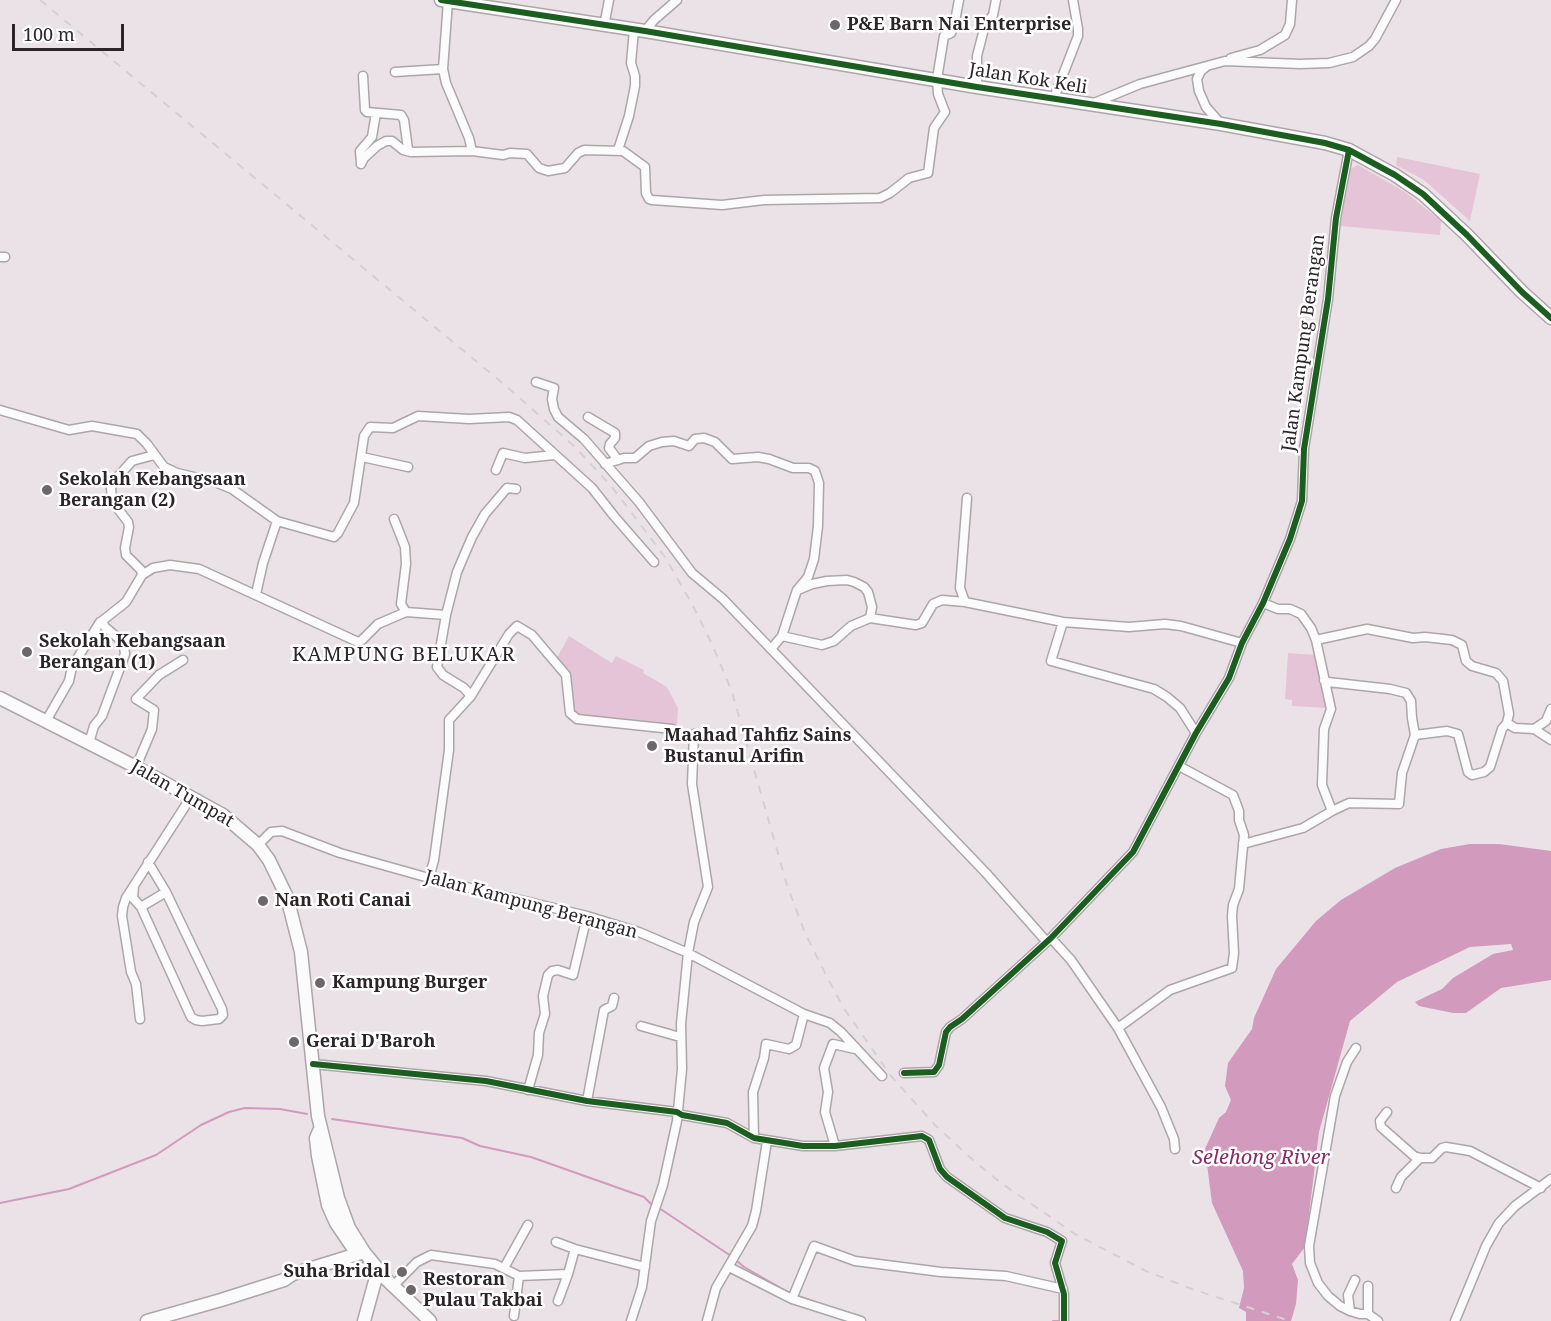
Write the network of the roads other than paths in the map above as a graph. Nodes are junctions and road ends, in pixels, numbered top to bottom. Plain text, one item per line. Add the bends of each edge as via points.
1 (609, 0) edge
2 (677, 0) edge
3 (959, 0) edge
4 (996, 0) edge
5 (1073, 0) edge
6 (1292, 0) edge
7 (1396, 0) edge
8 (444, 1) edge
9 (604, 26) junction
10 (640, 31) junction
11 (1225, 61) junction
12 (1209, 64) junction
13 (443, 69) junction
14 (395, 72) dead end
15 (363, 76) dead end
16 (937, 79) junction
17 (977, 87) junction
18 (1054, 98) junction
19 (1091, 105) junction
20 (376, 113) junction
21 (1221, 124) junction
22 (618, 150) junction
23 (1349, 150) junction
24 (472, 151) junction
25 (411, 152) junction
26 (1551, 318) edge
27 (536, 382) dead end
28 (0, 411) edge
29 (588, 417) dead end
30 (154, 454) junction
31 (554, 455) junction
32 (362, 457) junction
33 (618, 460) junction
34 (605, 464) junction
35 (408, 467) dead end
36 (496, 470) dead end
37 (516, 489) dead end
38 (967, 498) dead end
39 (394, 519) dead end
40 (277, 521) junction
41 (654, 562) dead end
42 (142, 575) junction
43 (797, 590) junction
44 (256, 594) junction
45 (965, 602) junction
46 (1263, 603) junction
47 (406, 612) junction
48 (446, 615) junction
49 (870, 618) junction
50 (100, 622) dead end
51 (1063, 622) junction
52 (782, 636) junction
53 (1316, 640) junction
54 (1242, 643) junction
55 (771, 648) junction
56 (183, 660) dead end
57 (1324, 680) junction
58 (471, 696) junction
59 (0, 698) edge
60 (1551, 709) edge
61 (46, 721) junction
62 (1507, 723) junction
63 (672, 729) dead end
64 (1534, 729) junction
65 (1196, 733) junction
66 (694, 734) dead end
67 (1415, 735) junction
68 (1551, 740) edge
69 (89, 743) junction
70 (1179, 766) junction
71 (135, 767) junction
72 (191, 797) junction
73 (1332, 811) junction
74 (1243, 844) junction
75 (258, 845) junction
76 (148, 862) junction
77 (429, 878) junction
78 (134, 886) junction
79 (166, 892) junction
80 (141, 907) junction
81 (587, 916) junction
82 (1049, 939) junction
83 (688, 953) junction
84 (614, 998) dead end
85 (804, 1014) junction
86 (140, 1018) dead end
87 (641, 1026) dead end
88 (1118, 1028) junction
89 (681, 1037) junction
90 (1356, 1048) dead end
91 (856, 1049) junction
92 (313, 1064) junction
93 (904, 1073) dead end
94 (882, 1076) dead end
95 (528, 1090) junction
96 (587, 1101) junction
97 (677, 1112) junction
98 (1387, 1112) dead end
99 (754, 1138) junction
100 (767, 1141) junction
101 (835, 1146) junction
102 (1175, 1149) dead end
103 (1420, 1158) junction
104 (1551, 1179) edge
105 (1396, 1188) dead end
106 (1541, 1188) junction
107 (528, 1226) dead end
108 (347, 1232) junction
109 (556, 1242) dead end
110 (575, 1249) junction
111 (337, 1266) junction
112 (645, 1267) junction
113 (729, 1267) junction
114 (371, 1268) junction
115 (504, 1268) junction
116 (568, 1275) junction
117 (519, 1276) junction
118 (1354, 1280) dead end
119 (397, 1282) junction
120 (1368, 1286) dead end
121 (1063, 1289) junction
122 (792, 1299) junction
123 (558, 1301) dead end
124 (367, 1308) junction
125 (1350, 1311) junction
126 (1368, 1314) junction
127 (418, 1315) edge
128 (514, 1316) dead end
129 (1064, 1320) edge
130 (147, 1321) edge
131 (364, 1321) edge
132 (430, 1321) edge
133 (631, 1321) edge
134 (707, 1321) edge
135 (861, 1321) edge
136 (1378, 1321) edge
137 (1455, 1321) edge

1 - 9 street
2 - 10 street
3 - 16 street via 951,33 944,36
4 - 17 street via 977,56
5 - 18 street via 1078,36
6 - 11 street via 1285,35 1260,50
7 - 11 street via 1375,39 1353,57 1300,64
8 - 9 street, Jalan Kok Keli
8 - 13 street
9 - 10 street, Jalan Kok Keli
10 - 16 street, Jalan Kok Keli
10 - 22 street via 631,63 635,86
11 - 12 street
12 - 19 street via 1140,84
12 - 21 street via 1197,80 1199,91 1206,107
13 - 14 street
13 - 24 street
15 - 20 street via 365,110
16 - 17 street, Jalan Kok Keli
16 - 22 street via 945,112 934,128 928,173 909,178 880,198 722,204 649,200 645,167 627,152
17 - 18 street, Jalan Kok Keli
18 - 19 street, Jalan Kok Keli
19 - 21 street, Jalan Kok Keli
20 - 25 street via 401,115
20 - 25 street via 372,137 360,151 361,164 386,141
21 - 23 street, Jalan Kok Keli
22 - 24 street via 584,150 565,168 548,171 539,168 527,153
23 - 26 street, Jalan Kok Keli via 1423,194
23 - 46 street, Jalan Kampung Berangan via 1304,449 1302,501
24 - 25 street
27 - 34 street via 555,388 552,399 558,417
28 - 30 street via 69,430 92,426 137,434
29 - 33 street via 615,433 609,446
30 - 40 street via 164,467 232,489
30 - 42 street via 132,461 111,488 112,501 128,522 126,555
31 - 32 street via 517,420 508,417 418,416 393,428 370,428 364,436
31 - 36 street via 525,458 503,453
31 - 41 street via 592,488
32 - 35 street
32 - 40 street via 354,503 334,537
33 - 34 street
33 - 43 street via 635,458 649,446 662,442 689,446 695,439 704,438 715,442 732,459 758,457 815,471 819,483 817,543 808,577
34 - 55 street via 692,573
37 - 48 street via 507,488 472,537 457,572
38 - 45 street via 960,588
39 - 47 street via 405,547 401,604
40 - 44 street
42 - 44 street via 153,568 186,566
42 - 69 street via 126,602 102,621 124,646 125,654
43 - 49 street via 827,581 854,582 868,592
43 - 52 street
44 - 47 street via 358,642 378,624
45 - 49 street via 938,602 916,625
45 - 51 street
46 - 53 street via 1300,614
46 - 54 street, Jalan Kampung Berangan
47 - 48 street
48 - 58 street via 437,667
49 - 52 street via 827,644
50 - 61 street via 72,667 69,681
51 - 54 street via 1130,627 1165,624
51 - 65 street via 1051,661 1154,689 1180,708
52 - 55 street
53 - 57 street
53 - 62 street via 1374,629 1413,638 1452,640 1462,645 1466,661 1472,666 1496,673 1503,681
54 - 65 street, Jalan Kampung Berangan via 1229,678
55 - 82 street
56 - 71 street via 159,675 136,699 154,710 152,729
57 - 67 street via 1406,693 1411,701
57 - 73 street via 1331,709 1324,729 1322,785
58 - 63 street via 517,626 532,635 566,675 570,713 577,719
58 - 77 street via 449,720 447,760
59 - 61 street, Jalan Tumpat
60 - 64 street via 1546,721
61 - 69 street, Jalan Tumpat
62 - 64 street via 1515,728
62 - 67 street via 1490,767 1478,775 1468,772 1458,734 1448,731
64 - 68 street
65 - 70 street, Jalan Kampung Berangan
66 - 83 street via 692,784 708,887 694,922
67 - 73 street via 1402,773 1399,804 1349,803
69 - 71 street, Jalan Tumpat
70 - 74 street via 1233,795
70 - 82 street, Jalan Kampung Berangan via 1133,852
71 - 72 street, Jalan Tumpat
72 - 75 street, Jalan Tumpat via 231,821
72 - 76 street
73 - 74 street via 1303,828
74 - 88 street via 1232,916 1232,968 1170,990
75 - 77 street, Jalan Kampung Berangan via 271,832 282,831 340,853
75 - 92 street, Jalan Tumpat via 281,883 293,916 301,952
76 - 78 street
76 - 79 street
77 - 81 street, Jalan Kampung Berangan
78 - 80 street via 133,898
78 - 86 street via 122,914
79 - 80 street
79 - 80 street via 222,1009 219,1019 202,1021 191,1017
81 - 83 street, Jalan Kampung Berangan
81 - 95 street via 573,975 558,970 548,975 538,1055
82 - 88 street via 1071,960
82 - 93 street, Jalan Kampung Berangan via 950,1027 934,1072
83 - 85 street, Jalan Kampung Berangan
83 - 89 street
84 - 96 street via 604,1010
85 - 91 street, Jalan Kampung Berangan via 836,1027
85 - 99 street via 796,1045 789,1049 766,1044 753,1092
87 - 89 street
88 - 102 street via 1161,1107
89 - 97 street
90 - 125 street via 1335,1096 1309,1245 1310,1263 1318,1283 1334,1301
91 - 94 street, Jalan Kampung Berangan
91 - 101 street via 834,1044 824,1068 828,1092 825,1112
92 - 95 street via 486,1081
92 - 108 street, Jalan Tumpat via 322,1182 328,1205
95 - 96 street
96 - 97 street
97 - 99 street via 727,1123
97 - 112 street via 671,1152 648,1234
98 - 103 street via 1380,1121 1381,1127
99 - 100 street
100 - 101 street
100 - 113 street via 752,1226
101 - 121 street via 909,1136 929,1140 947,1177 1005,1218 1062,1241 1056,1263
103 - 105 street
103 - 106 street via 1432,1158 1446,1147 1470,1151
104 - 106 street
106 - 137 street via 1499,1223
107 - 115 street
108 - 111 street
108 - 114 street, Jalan Tumpat
108 - 119 street
109 - 110 street
110 - 112 street
110 - 116 street
111 - 114 street
111 - 114 street
111 - 130 street via 293,1274 216,1302
112 - 133 street
113 - 122 street
113 - 134 street via 716,1288
114 - 124 street
114 - 124 street via 375,1290
114 - 127 street, Jalan Tumpat
115 - 117 street
115 - 119 street via 431,1255 417,1262
116 - 117 street
116 - 123 street
117 - 128 street
118 - 125 street via 1348,1295
119 - 127 street
120 - 126 street
121 - 122 street via 1006,1276 855,1261 814,1246
121 - 129 street
122 - 135 street
124 - 131 street
125 - 126 street
126 - 136 street
127 - 132 street, Jalan Tumpat

